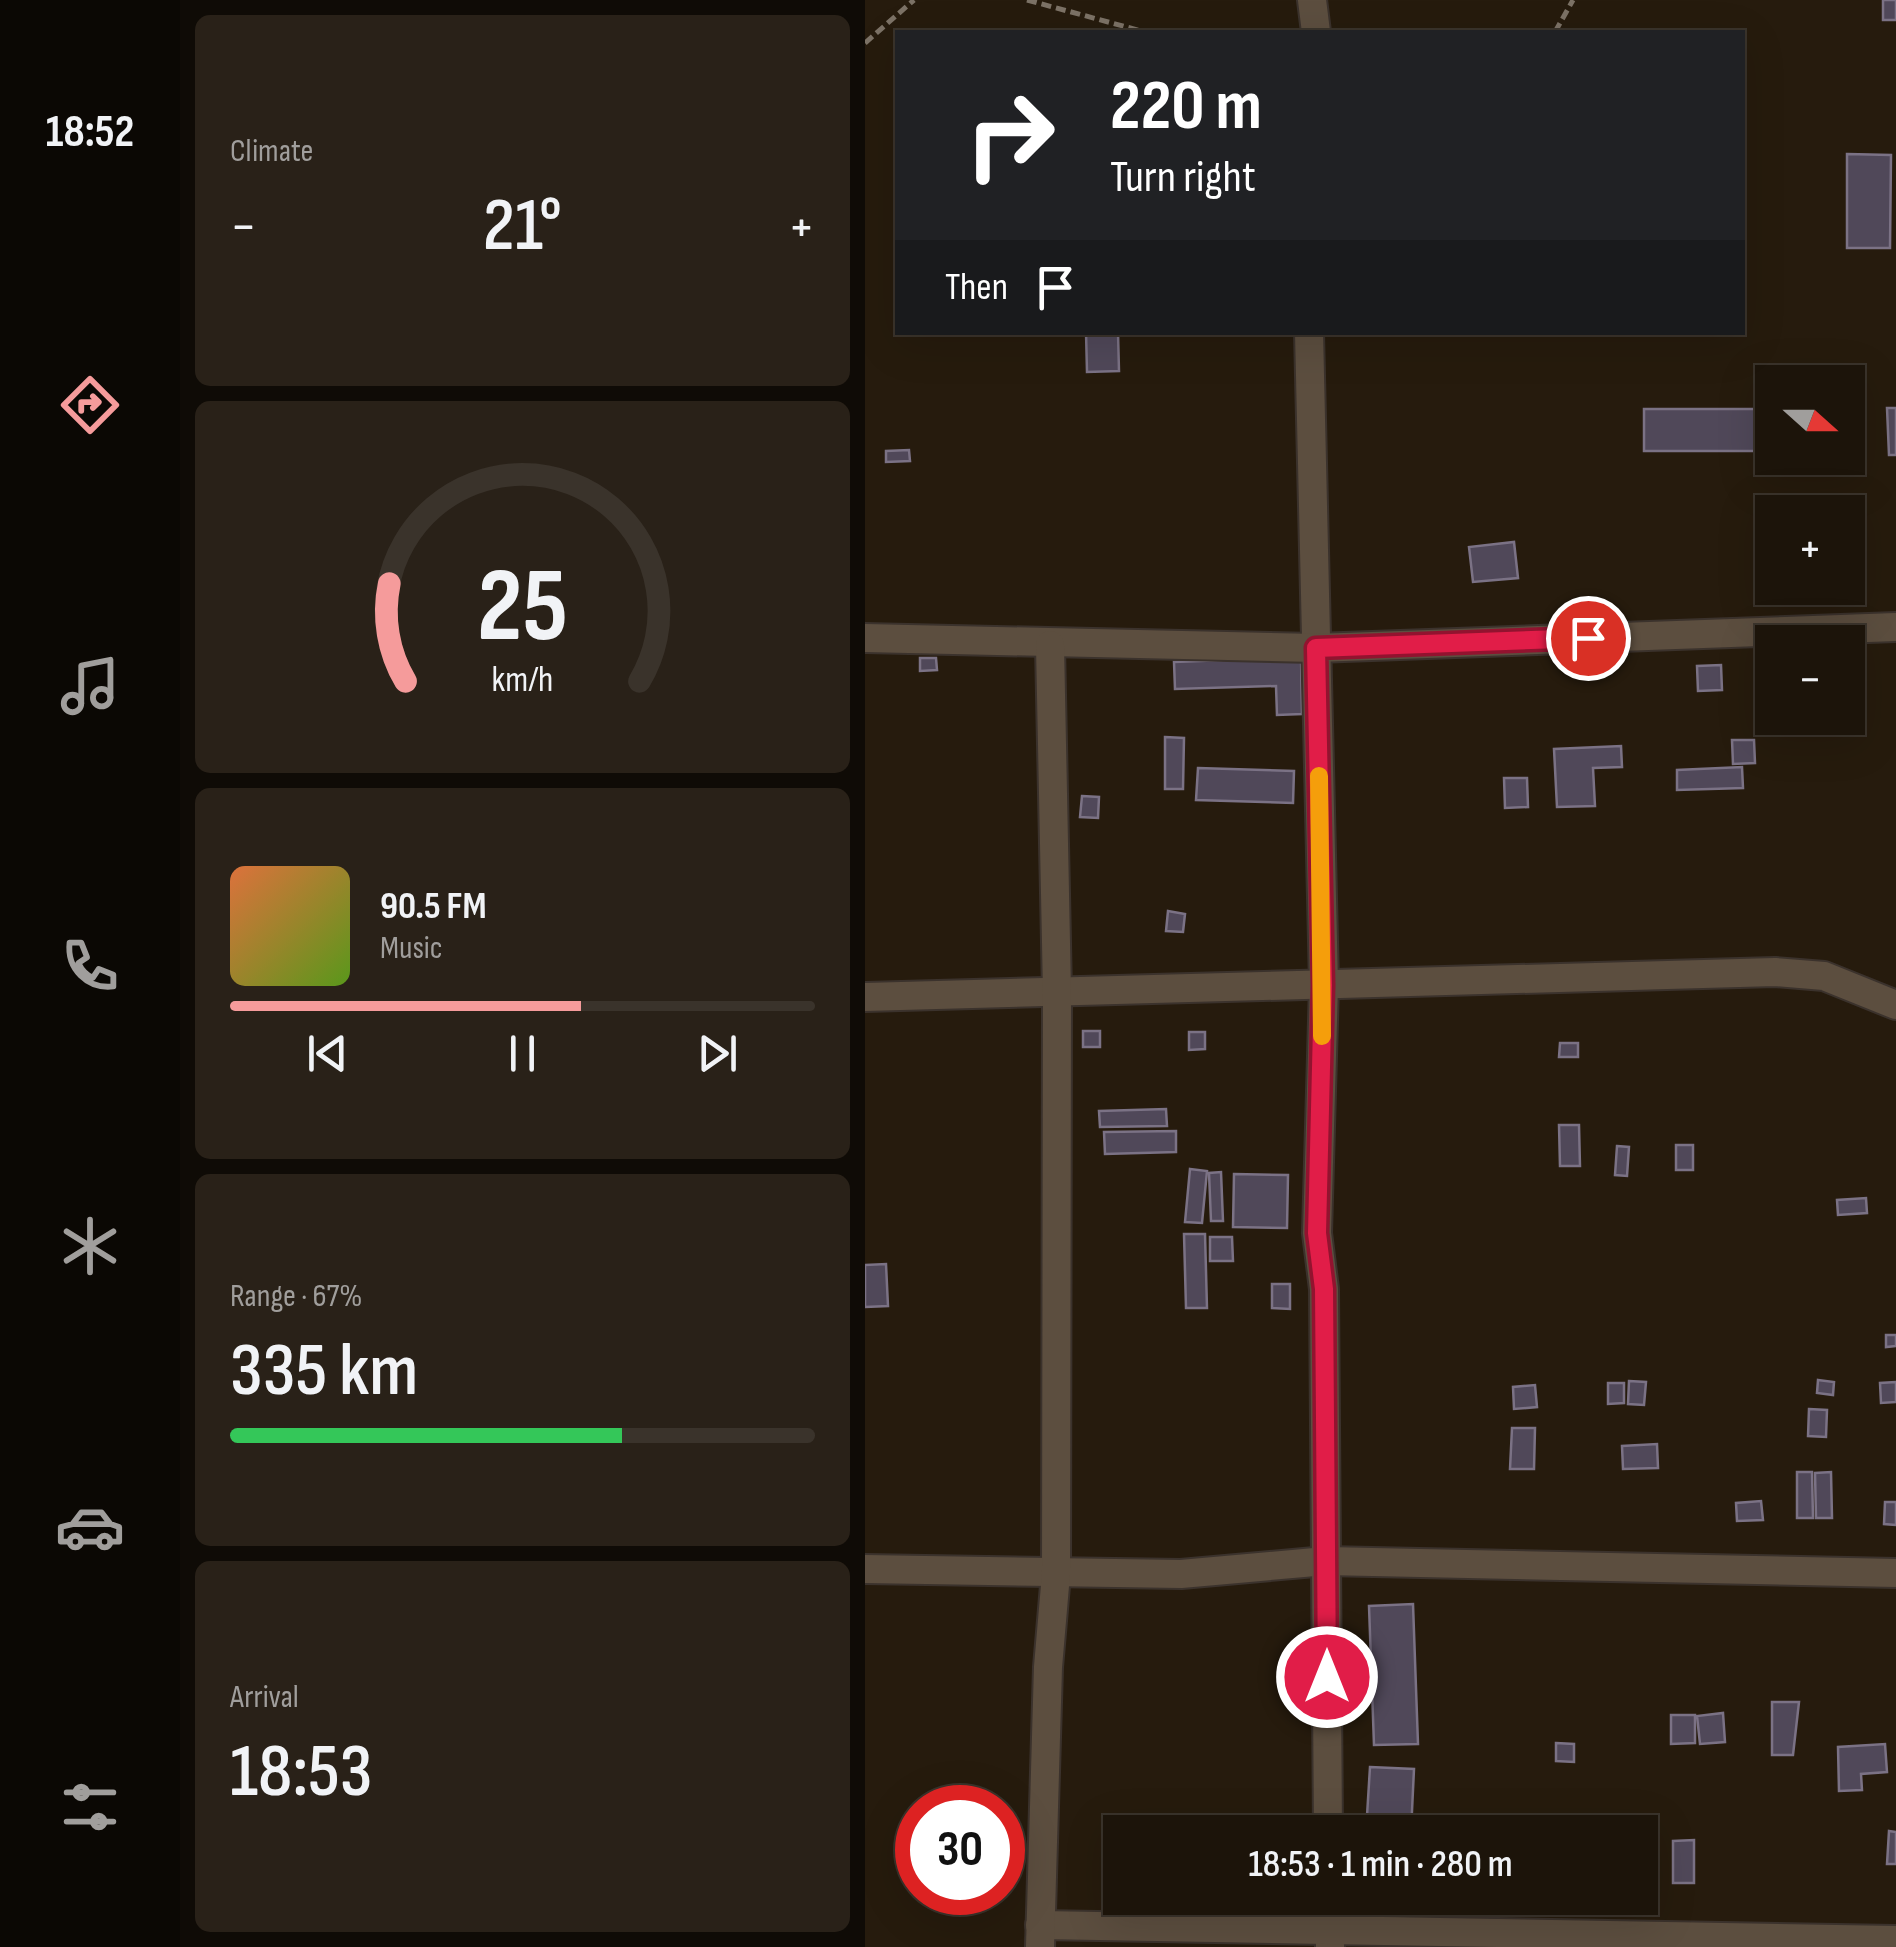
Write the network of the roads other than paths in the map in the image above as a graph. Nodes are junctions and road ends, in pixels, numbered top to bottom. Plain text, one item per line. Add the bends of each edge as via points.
1 (1309, 335) edge
2 (1896, 627) edge
3 (865, 638) edge
4 (1050, 645) junction
5 (1316, 648) junction
6 (1323, 985) junction
7 (1057, 992) junction
8 (865, 997) edge
9 (1896, 1005) edge
10 (1326, 1561) junction
11 (865, 1569) edge
12 (1896, 1572) edge
13 (1056, 1574) junction
14 (1328, 1815) edge
15 (1040, 1936) edge
16 (1329, 1938) edge
17 (1896, 1940) edge

1 - 5 street
2 - 5 street
3 - 4 street
4 - 5 street
4 - 7 street
5 - 6 street
6 - 7 street
6 - 9 street via 1775,972 1824,976
6 - 10 street via 1317,1233 1324,1289
7 - 8 street
7 - 13 street
10 - 12 street
10 - 13 street via 1181,1574
10 - 14 street
11 - 13 street
13 - 15 street
15 - 16 street
16 - 17 street

